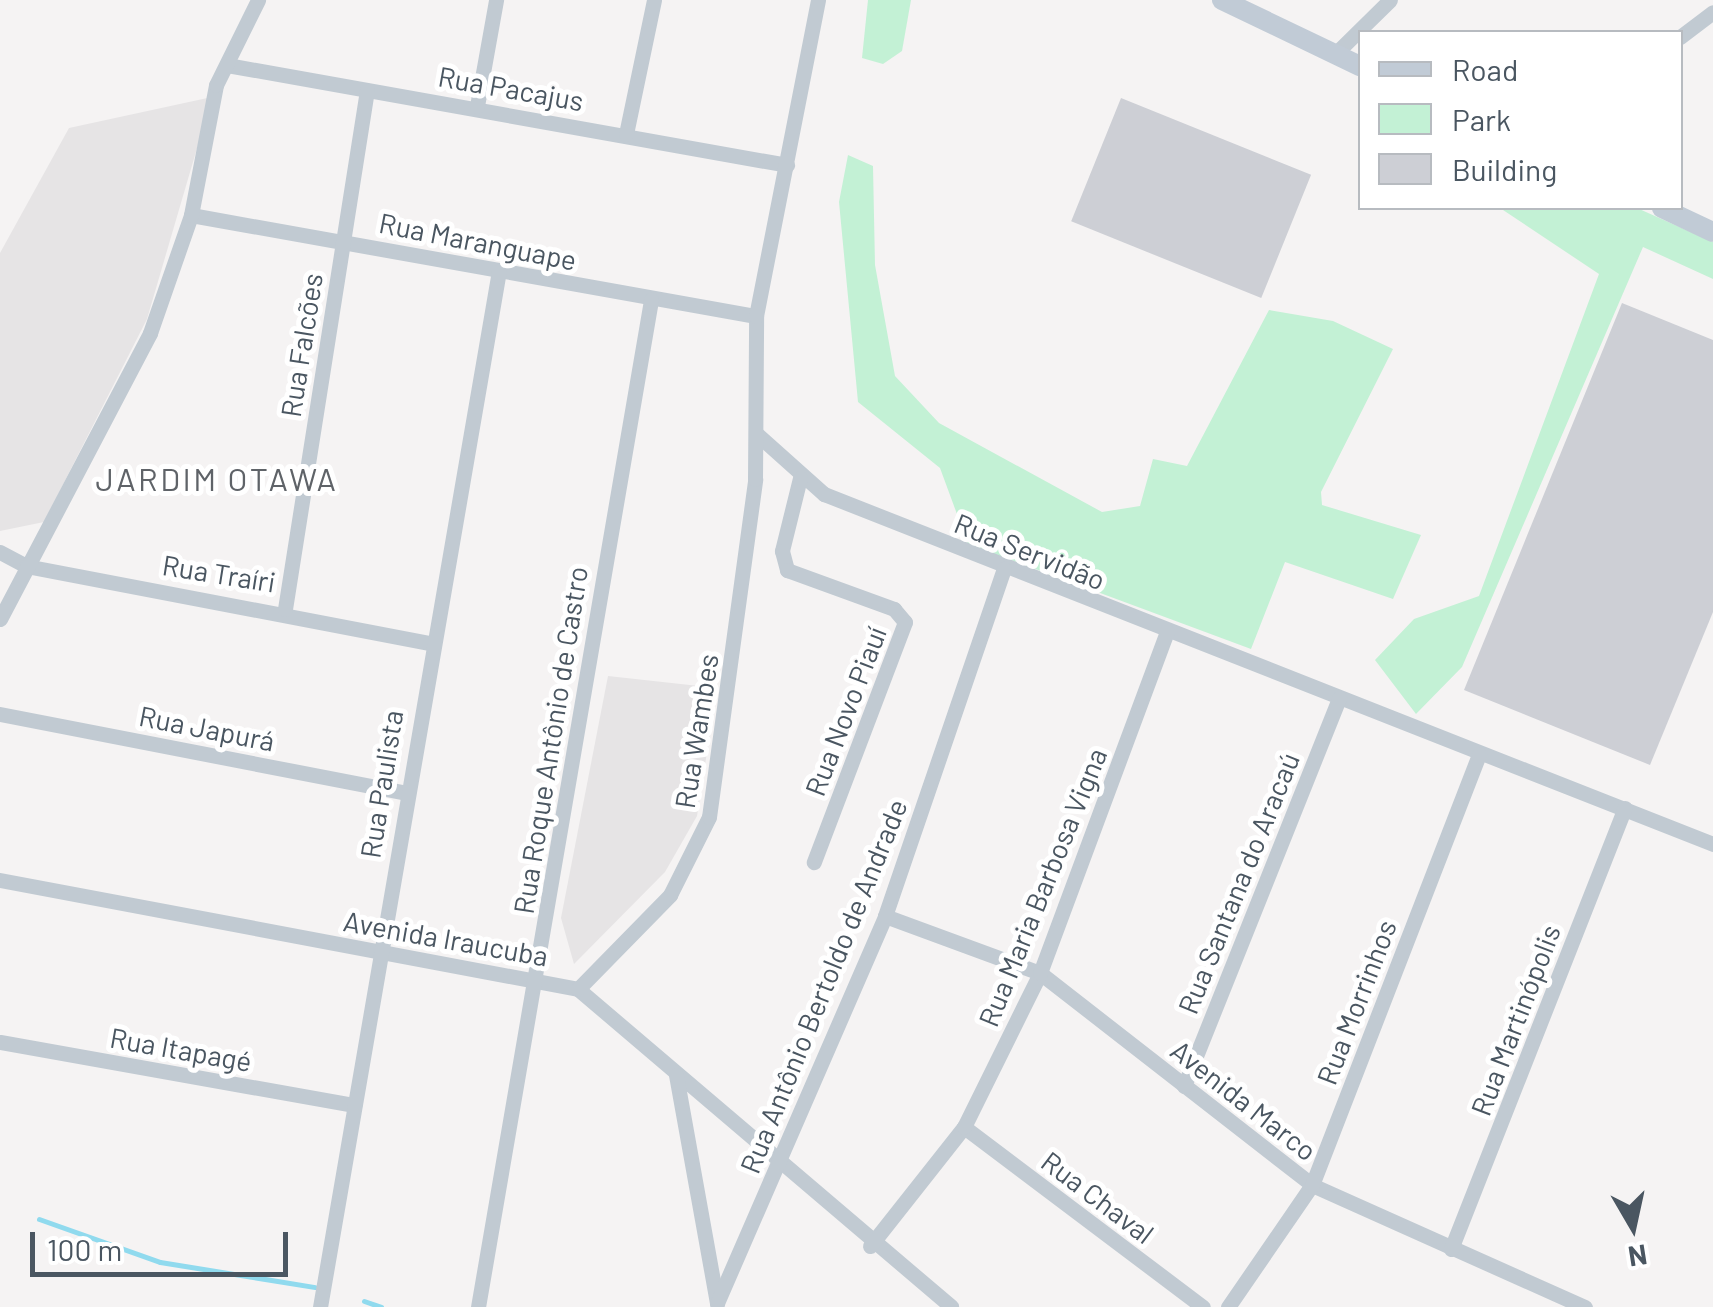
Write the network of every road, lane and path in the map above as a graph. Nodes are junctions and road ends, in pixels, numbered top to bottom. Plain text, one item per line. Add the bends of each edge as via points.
1 (258, 0) edge
2 (496, 0) edge
3 (654, 0) edge
4 (818, 0) edge
5 (1222, 0) edge
6 (1390, 0) edge
7 (1713, 12) edge
8 (1359, 30) edge
9 (1358, 31) edge
10 (1683, 35) edge
11 (1335, 54) junction
12 (227, 65) junction
13 (1358, 65) edge
14 (368, 90) junction
15 (477, 106) junction
16 (626, 134) junction
17 (786, 165) junction
18 (1666, 210) edge
19 (191, 215) junction
20 (1713, 232) edge
21 (342, 240) junction
22 (499, 270) junction
23 (651, 300) junction
24 (756, 316) junction
25 (758, 435) junction
26 (800, 478) junction
27 (0, 552) edge
28 (26, 566) junction
29 (1004, 570) junction
30 (285, 609) junction
31 (0, 620) edge
32 (1168, 632) junction
33 (430, 642) junction
34 (1339, 698) junction
35 (0, 714) edge
36 (1480, 754) junction
37 (403, 792) junction
38 (1624, 808) junction
39 (1713, 844) edge
40 (814, 862) dead end
41 (0, 880) edge
42 (884, 916) junction
43 (381, 952) junction
44 (1040, 973) junction
45 (537, 978) junction
46 (578, 989) junction
47 (0, 1042) edge
48 (675, 1074) junction
49 (1184, 1086) junction
50 (354, 1105) junction
51 (964, 1127) junction
52 (780, 1168) junction
53 (1312, 1184) junction
54 (870, 1246) junction
55 (1451, 1249) junction
56 (718, 1305) edge
57 (320, 1307) edge
58 (478, 1307) edge
59 (951, 1307) edge
60 (1202, 1307) edge
61 (1228, 1307) edge
62 (1585, 1307) edge

1 - 12 street
2 - 15 street
3 - 16 street
4 - 17 street
5 - 11 street
6 - 8 street
7 - 10 street
9 - 11 street
11 - 13 street
12 - 14 street, Rua Pacajus
12 - 19 street
14 - 15 street, Rua Pacajus
14 - 21 street, Rua Falcões
15 - 16 street, Rua Pacajus
16 - 17 street, Rua Pacajus
17 - 24 street
18 - 20 street
19 - 21 street, Rua Maranguape
19 - 28 street via 150,333
21 - 22 street, Rua Maranguape
21 - 30 street, Rua Falcões
22 - 23 street, Rua Maranguape
22 - 33 street, Rua Paulista
23 - 24 street, Rua Maranguape
23 - 45 street, Rua Roque Antônio de Castro
24 - 25 street
25 - 26 street, Rua Servidão
25 - 46 street, Rua Wambes via 709,817 670,895
26 - 29 street, Rua Servidão
26 - 40 street, Rua Novo Piauí via 782,551 787,570 905,622
27 - 28 street, Rua Traíri
28 - 30 street, Rua Traíri
28 - 31 street
29 - 32 street, Rua Servidão
29 - 42 street, Rua Antônio Bertoldo de Andrade
30 - 33 street, Rua Traíri
32 - 34 street, Rua Servidão
32 - 44 street, Rua Maria Barbosa Vigna
33 - 37 street, Rua Paulista
34 - 36 street, Rua Servidão
34 - 49 street, Rua Santana do Aracaú
35 - 37 street, Rua Japurá
36 - 38 street, Rua Servidão
36 - 53 street, Rua Morrinhos
37 - 43 street, Rua Paulista
38 - 39 street, Rua Servidão
38 - 55 street, Rua Martinópolis
41 - 43 street, Avenida Iraucuba
42 - 44 street, Avenida Marco
42 - 52 street, Rua Antônio Bertoldo de Andrade
43 - 45 street, Avenida Iraucuba
43 - 50 street, Rua Paulista
44 - 49 street, Avenida Marco
44 - 51 street, Rua Maria Barbosa Vigna
45 - 46 street, Avenida Iraucuba
45 - 58 street, Rua Roque Antônio de Castro
46 - 48 street, Avenida Iraucuba
47 - 50 street, Rua Itapagé
48 - 52 street, Avenida Iraucuba
48 - 56 street
49 - 53 street, Avenida Marco
50 - 57 street, Rua Paulista
51 - 54 street, Rua Maria Barbosa Vigna
51 - 60 street, Rua Chaval
52 - 54 street, Avenida Iraucuba
52 - 56 street, Rua Antônio Bertoldo de Andrade
53 - 55 street, Avenida Marco
53 - 61 street, Rua Morrinhos
54 - 59 street, Avenida Iraucuba
55 - 62 street, Avenida Marco

